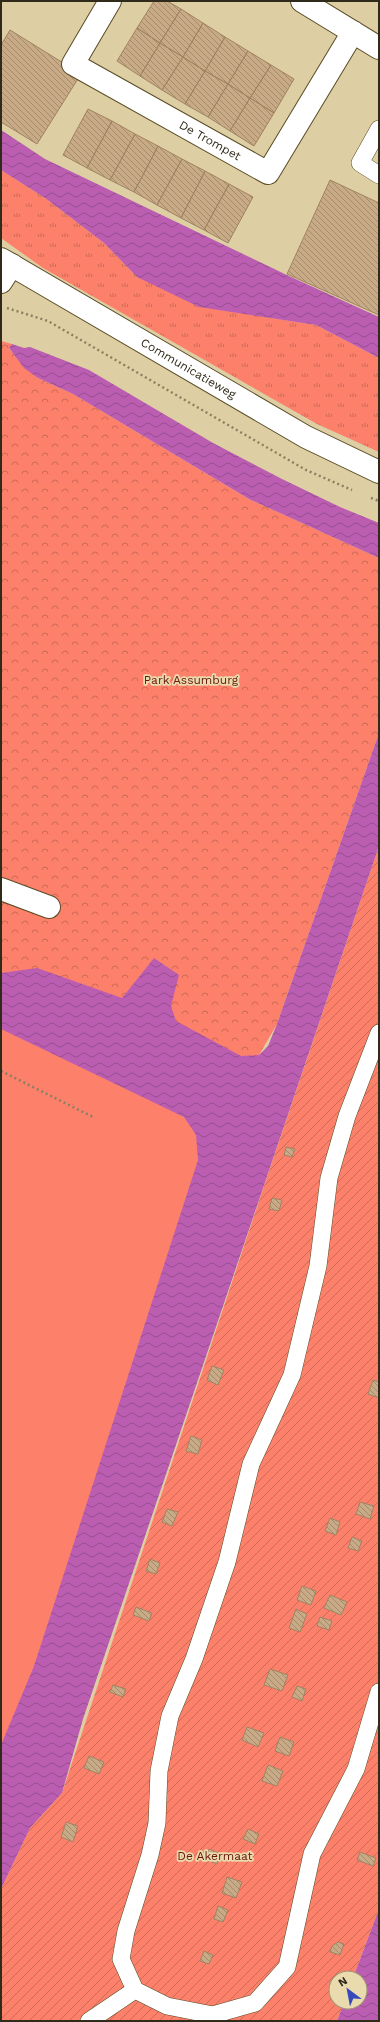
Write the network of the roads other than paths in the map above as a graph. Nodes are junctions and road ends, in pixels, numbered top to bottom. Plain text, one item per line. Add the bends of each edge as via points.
1 (110, 1) edge
2 (302, 1) edge
3 (353, 32) junction
4 (379, 48) edge
5 (379, 129) edge
6 (379, 175) edge
7 (5, 269) edge
8 (379, 472) edge
9 (1, 889) edge
10 (49, 907) dead end
11 (379, 1033) edge
12 (379, 1692) edge
13 (135, 1990) junction
14 (89, 2021) edge

1 - 3 street, De Trompet via 73,64 268,173
2 - 3 street
3 - 4 street
5 - 6 lane via 360,162
7 - 8 street, Communicatieweg via 306,437
9 - 10 street
11 - 13 lane via 347,1116 329,1178 318,1266 292,1375 250,1464 227,1562 194,1659 170,1716 159,1771 157,1823 126,1931 121,1959
12 - 13 lane via 356,1769 312,1854 287,1967 255,2003 213,2015 167,2006
13 - 14 lane

